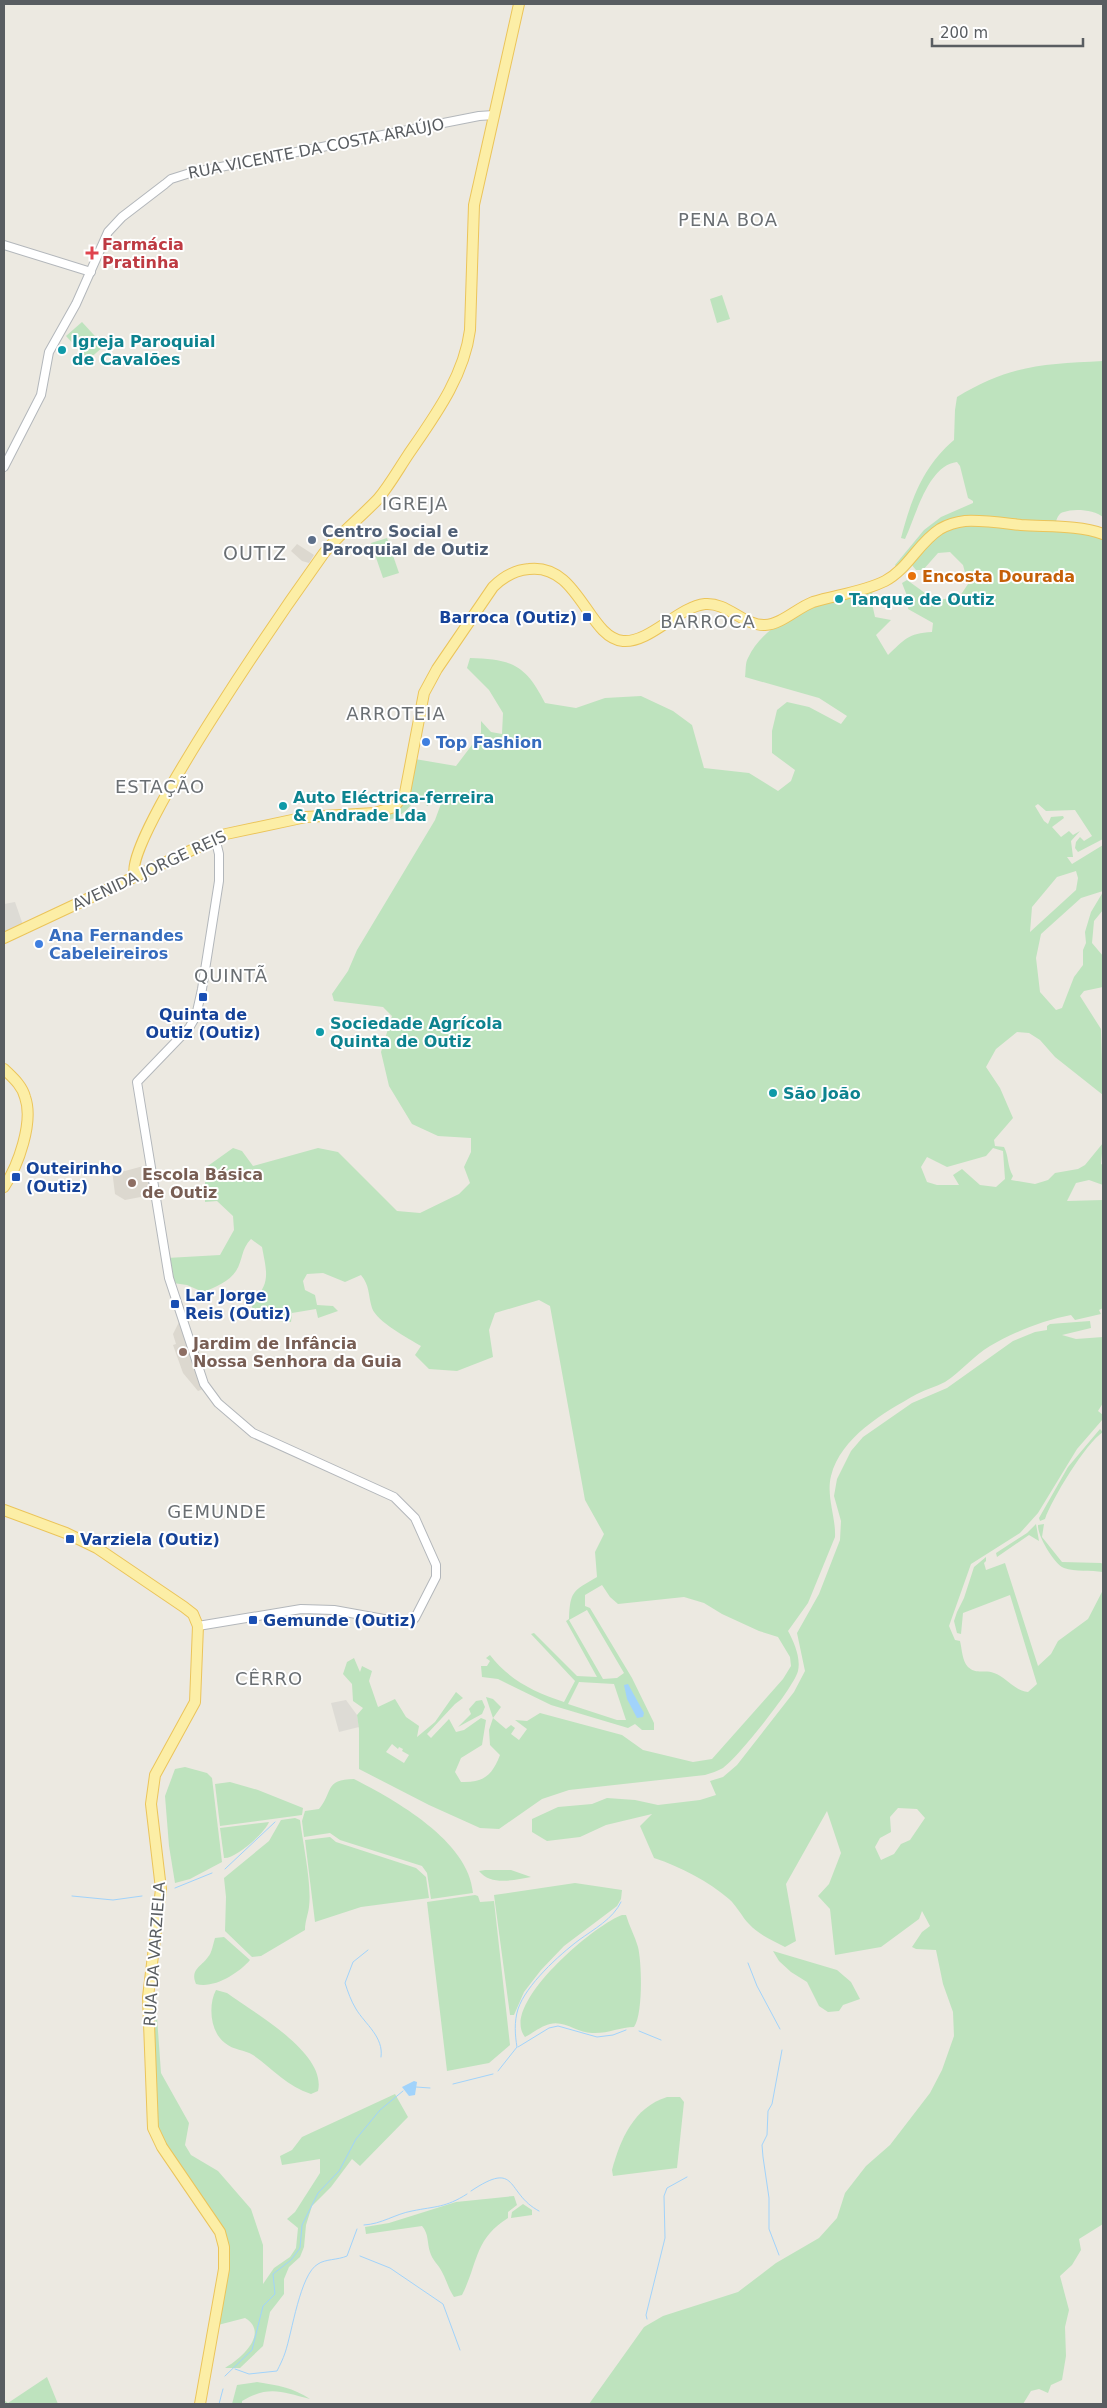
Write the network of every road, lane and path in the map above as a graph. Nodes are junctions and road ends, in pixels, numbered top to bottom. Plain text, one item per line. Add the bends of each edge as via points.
1 (519, 4) edge
2 (494, 115) junction
3 (4, 245) edge
4 (90, 272) junction
5 (4, 467) edge
6 (1103, 534) edge
7 (214, 838) junction
8 (136, 875) junction
9 (4, 938) edge
10 (4, 1069) edge
11 (4, 1187) edge
12 (4, 1510) edge
13 (198, 1626) junction
14 (200, 2404) edge

1 - 2 main road
2 - 4 street, RUA VICENTE DA COSTA ARAÚJO via 172,179 122,217 108,232
2 - 8 main road via 474,205 469,340 448,394 386,488 331,544 305,578 192,750 134,862
3 - 4 street
4 - 5 street, RUA VICENTE DA COSTA ARAÚJO via 49,352 41,395
6 - 7 main road, AVENIDA JORGE REIS via 1031,525 969,521 950,524 929,538 906,564 884,581 812,603 770,624 753,623 705,604 626,641 616,639 606,630 558,575 539,569 517,571 493,587 431,680 421,704 405,793 396,805 380,812 296,818
7 - 8 main road, AVENIDA JORGE REIS
7 - 13 street via 219,854 219,881 196,1016 189,1028 137,1082 169,1278 204,1384 212,1398 252,1433 394,1498 415,1518 436,1565 436,1577 411,1622 334,1610 301,1609
8 - 9 main road, AVENIDA JORGE REIS
10 - 11 main road via 25,1096 27,1115 18,1164
12 - 13 main road via 96,1548 184,1607 193,1614
13 - 14 main road, RUA DA VARZIELA via 195,1702 155,1775 152,1788 161,1889 150,1976 149,2045 155,2135 223,2240 224,2269

